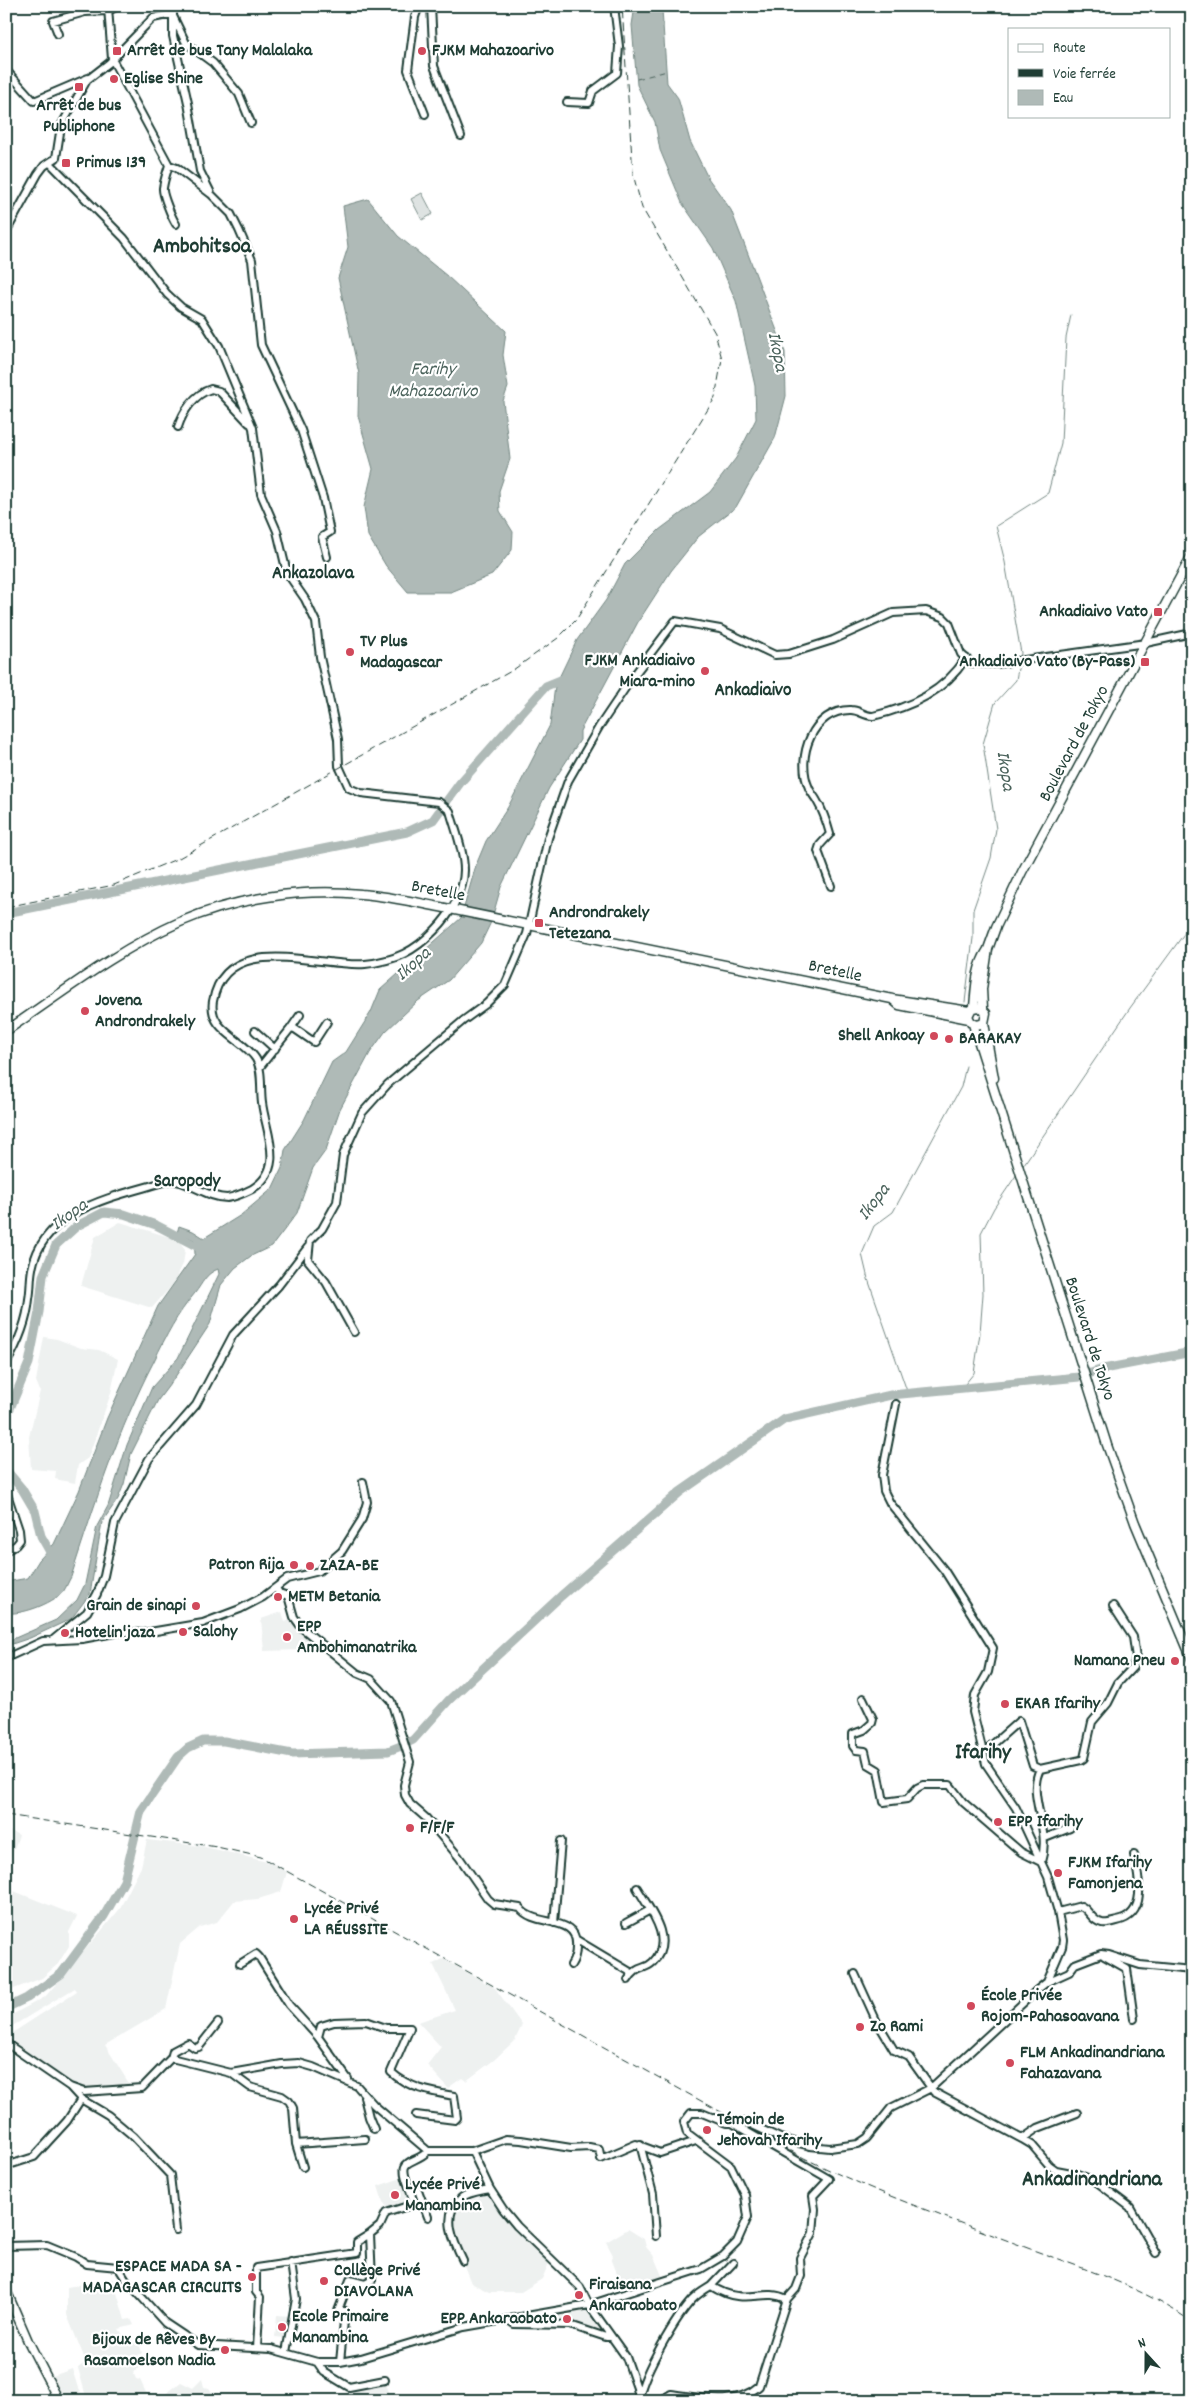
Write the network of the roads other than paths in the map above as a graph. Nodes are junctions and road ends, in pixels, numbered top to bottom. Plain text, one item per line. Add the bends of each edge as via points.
1 (118, 6) edge
2 (419, 6) edge
3 (431, 6) edge
4 (614, 6) edge
5 (108, 8) edge
6 (173, 9) edge
7 (58, 34) dead end
8 (112, 59) junction
9 (6, 70) edge
10 (89, 77) junction
11 (567, 102) dead end
12 (425, 114) dead end
13 (251, 123) dead end
14 (461, 136) dead end
15 (50, 163) junction
16 (169, 165) junction
17 (211, 194) junction
18 (176, 224) dead end
19 (6, 232) edge
20 (178, 427) dead end
21 (253, 428) junction
22 (1192, 555) edge
23 (327, 557) dead end
24 (1192, 633) edge
25 (1146, 643) junction
26 (966, 658) junction
27 (831, 886) dead end
28 (453, 910) junction
29 (530, 925) junction
30 (974, 1014) junction
31 (300, 1015) dead end
32 (326, 1022) dead end
33 (984, 1022) junction
34 (291, 1028) junction
35 (6, 1031) edge
36 (255, 1032) dead end
37 (274, 1049) junction
38 (260, 1067) junction
39 (995, 1090) junction
40 (308, 1260) junction
41 (354, 1332) dead end
42 (6, 1364) edge
43 (896, 1404) dead end
44 (363, 1482) dead end
45 (6, 1491) edge
46 (6, 1551) edge
47 (276, 1588) junction
48 (1113, 1606) dead end
49 (68, 1629) junction
50 (54, 1639) junction
51 (70, 1639) junction
52 (6, 1658) edge
53 (1192, 1659) edge
54 (863, 1698) dead end
55 (983, 1754) junction
56 (1040, 1769) junction
57 (1070, 1828) dead end
58 (1045, 1838) junction
59 (561, 1841) dead end
60 (1134, 1855) dead end
61 (1041, 1862) junction
62 (637, 1888) dead end
63 (650, 1910) junction
64 (1058, 1912) junction
65 (554, 1923) junction
66 (626, 1923) dead end
67 (577, 1940) junction
68 (1101, 1954) junction
69 (240, 1964) dead end
70 (570, 1965) dead end
71 (1192, 1970) edge
72 (632, 1973) junction
73 (855, 1974) dead end
74 (628, 1980) dead end
75 (1047, 1982) junction
76 (1134, 2019) dead end
77 (218, 2023) dead end
78 (318, 2037) junction
79 (6, 2043) edge
80 (171, 2058) junction
81 (231, 2073) junction
82 (357, 2086) junction
83 (70, 2087) junction
84 (931, 2088) junction
85 (364, 2097) junction
86 (81, 2099) junction
87 (1077, 2113) dead end
88 (416, 2115) dead end
89 (732, 2123) junction
90 (374, 2129) dead end
91 (365, 2138) dead end
92 (1022, 2139) junction
93 (696, 2141) junction
94 (296, 2144) junction
95 (640, 2144) junction
96 (428, 2151) junction
97 (472, 2151) junction
98 (6, 2166) edge
99 (303, 2167) dead end
100 (409, 2187) junction
101 (490, 2189) junction
102 (428, 2217) dead end
103 (176, 2230) dead end
104 (370, 2234) junction
105 (656, 2236) dead end
106 (6, 2246) edge
107 (1156, 2253) dead end
108 (463, 2261) dead end
109 (290, 2262) junction
110 (733, 2263) dead end
111 (711, 2286) junction
112 (6, 2290) edge
113 (787, 2299) junction
114 (589, 2305) junction
115 (507, 2319) junction
116 (611, 2337) junction
117 (257, 2348) junction
118 (286, 2352) junction
119 (317, 2362) junction
120 (340, 2362) junction
121 (385, 2380) dead end
122 (639, 2400) edge
123 (59, 2401) edge
124 (660, 2401) edge

1 - 5 street
2 - 12 street via 408,70
3 - 14 street via 434,66
4 - 11 street via 619,46 617,73 594,91 589,103
5 - 7 street via 54,21
5 - 8 street
6 - 8 street via 153,18
6 - 13 street via 186,43 213,64 239,94
6 - 17 street via 173,36 200,171
8 - 10 street
8 - 16 street
9 - 10 street via 34,101
10 - 15 street via 61,126 56,158
15 - 19 street via 38,174
15 - 21 street via 124,238 167,294 206,323
16 - 17 street
16 - 18 street via 162,190 169,205 168,212
17 - 23 street via 231,214 252,260 261,345 301,430 323,498 330,532 322,537
20 - 21 street via 182,413 211,389 219,391
21 - 28 street via 261,494 277,531 287,573 316,622 320,657 338,739 339,766 344,779 349,788 361,793 439,802 447,806 464,870
22 - 25 main road, Boulevard de Tokyo
24 - 25 street
25 - 26 street via 996,664 971,663
25 - 30 main road, Boulevard de Tokyo via 1022,872 980,961
26 - 27 street via 956,674 930,696 873,716 852,710 838,712 820,722 809,736 805,756 806,778 830,834 818,851
26 - 29 street via 943,617 926,611 893,613 833,640 789,654 775,654 720,629 675,621 599,727 568,781 548,838
28 - 29 main road, Bretelle
28 - 35 main road, Bretelle via 372,895 330,892 285,895 224,907 180,922 138,943
28 - 38 street via 420,946 400,956 367,964 293,957 251,960 235,966 219,985 213,1010 222,1028 255,1058
29 - 30 main road, Bretelle via 892,999 900,1004
29 - 40 street via 505,985 388,1084 362,1113 343,1155 337,1202 322,1230 310,1241
30 - 33 main road via 977,1025
30 - 33 main road via 987,1017
30 - 39 main road, Boulevard de Tokyo
31 - 34 street
32 - 34 street via 314,1042
33 - 39 main road
34 - 37 street
36 - 37 street
37 - 38 street
38 - 42 street via 264,1116 272,1151 272,1163 266,1177 257,1186 227,1198 170,1180 103,1200 65,1219 36,1255 28,1310
39 - 53 main road, Boulevard de Tokyo via 1134,1523
40 - 41 street via 326,1282
40 - 49 street via 308,1247 234,1335 196,1405 149,1459 116,1523 97,1594 87,1612
43 - 55 street via 882,1475 884,1491 944,1570 993,1648 988,1672 972,1704
44 - 47 street via 366,1509 342,1552 319,1571 287,1579
45 - 46 street via 20,1540
47 - 51 street via 240,1609 204,1623 144,1633 120,1632
47 - 65 street via 278,1594 288,1596 294,1617 302,1628 358,1673 372,1679 391,1701 410,1762 405,1795 459,1857 488,1899 494,1904 520,1908 532,1918
48 - 56 street via 1133,1637 1136,1658 1133,1667 1092,1722 1084,1758
49 - 50 street
49 - 51 street
50 - 51 street
50 - 52 street
54 - 61 street via 873,1719 864,1730 853,1734 853,1746 856,1750 865,1750 868,1764 878,1770 884,1802 907,1799 923,1785 950,1785 963,1802 1021,1852
55 - 56 street via 1019,1721 1030,1763
55 - 61 street via 986,1764 1016,1808
56 - 58 street via 1034,1785
57 - 58 street
58 - 61 street
59 - 65 street
60 - 64 street via 1139,1893 1137,1905 1129,1918 1102,1923 1082,1906
61 - 64 street
62 - 63 street
63 - 66 street
63 - 72 street via 663,1940 662,1949 652,1963
64 - 75 street via 1064,1940
65 - 67 street via 572,1930
67 - 70 street via 576,1957
67 - 72 street
68 - 71 street via 1140,1965
68 - 75 street via 1075,1964 1069,1972
68 - 76 street via 1127,1969
69 - 78 street via 256,1954 289,2005
72 - 74 street
73 - 84 street via 894,2050 909,2057
75 - 84 street
77 - 80 street via 199,2047 188,2043 172,2051
78 - 82 street via 345,2077
78 - 88 street via 321,2026 334,2022 366,2021 386,2028 410,2028 391,2073 407,2084 453,2095 457,2118 434,2119
79 - 83 street
80 - 81 street
80 - 83 street via 142,2088 84,2092
81 - 82 street via 299,2062
81 - 94 street via 250,2087 290,2100
82 - 85 street
83 - 86 street
84 - 89 street via 891,2108 863,2142 844,2147 810,2146 780,2138 746,2122
84 - 92 street via 972,2114
85 - 90 street
85 - 96 street
86 - 98 street via 68,2121 34,2157
86 - 103 street via 108,2115 133,2136 170,2175
87 - 92 street via 1038,2128
89 - 93 street via 702,2113 691,2113 684,2122 685,2128
89 - 113 street via 829,2179 813,2196 813,2232 800,2258 801,2276 796,2289
91 - 94 street
92 - 107 street via 1056,2170 1097,2182 1130,2207
93 - 95 street via 660,2153
93 - 114 street via 731,2166 745,2195 748,2218 736,2242 723,2256 701,2269
94 - 99 street
95 - 97 street via 601,2159 599,2149 521,2140 506,2140
95 - 105 street via 653,2194
96 - 97 street
96 - 100 street via 406,2164 403,2170
97 - 101 street
100 - 102 street via 418,2190
100 - 104 street via 413,2200 410,2204 386,2213 380,2226
101 - 108 street via 465,2195 450,2212 452,2238
101 - 114 street via 517,2226 580,2287
104 - 109 street via 357,2242 356,2253
104 - 120 street via 372,2280 365,2284 350,2280 338,2311 345,2311
106 - 117 street via 47,2244 87,2264 118,2267 165,2323 184,2338 198,2345
109 - 117 street via 256,2268 256,2292 260,2297
109 - 118 street via 296,2299
110 - 111 street
111 - 113 street via 738,2297 763,2293
111 - 122 street via 681,2314 647,2374
112 - 123 main road
113 - 124 street via 759,2386 750,2396 722,2400 671,2394
114 - 115 street
114 - 116 street
115 - 116 street via 514,2324 570,2325
115 - 120 street via 439,2333
116 - 122 street via 626,2357 638,2388
117 - 118 street
118 - 119 street
119 - 120 street
119 - 121 street via 324,2372 349,2387

